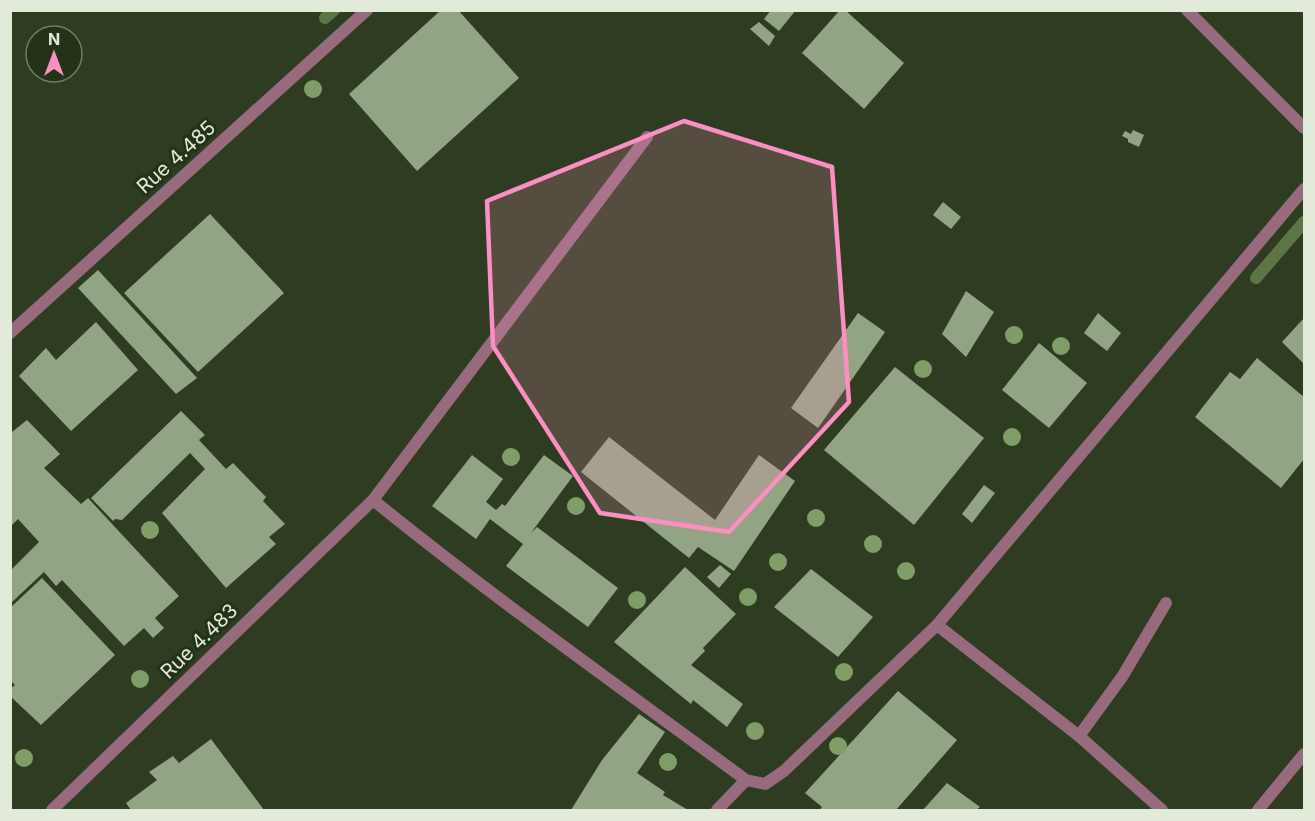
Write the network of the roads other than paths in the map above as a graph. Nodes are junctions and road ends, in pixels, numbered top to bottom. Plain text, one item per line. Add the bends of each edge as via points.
1 (367, 10) edge
2 (1187, 10) edge
3 (1305, 128) edge
4 (647, 137) dead end
5 (1305, 189) edge
6 (10, 333) edge
7 (373, 500) junction
8 (1166, 603) dead end
9 (937, 625) junction
10 (1078, 736) junction
11 (1305, 754) edge
12 (746, 780) junction
13 (52, 810) edge
14 (717, 810) edge
15 (1162, 810) edge
16 (1258, 810) edge

1 - 6 street, Rue 4.485
2 - 3 street
4 - 7 street, Rue 4.483
5 - 9 street
7 - 12 street
7 - 13 street, Rue 4.483
8 - 10 street via 1122,677
9 - 10 street
9 - 12 street via 784,771 765,783
10 - 15 street
11 - 16 street
12 - 14 street

